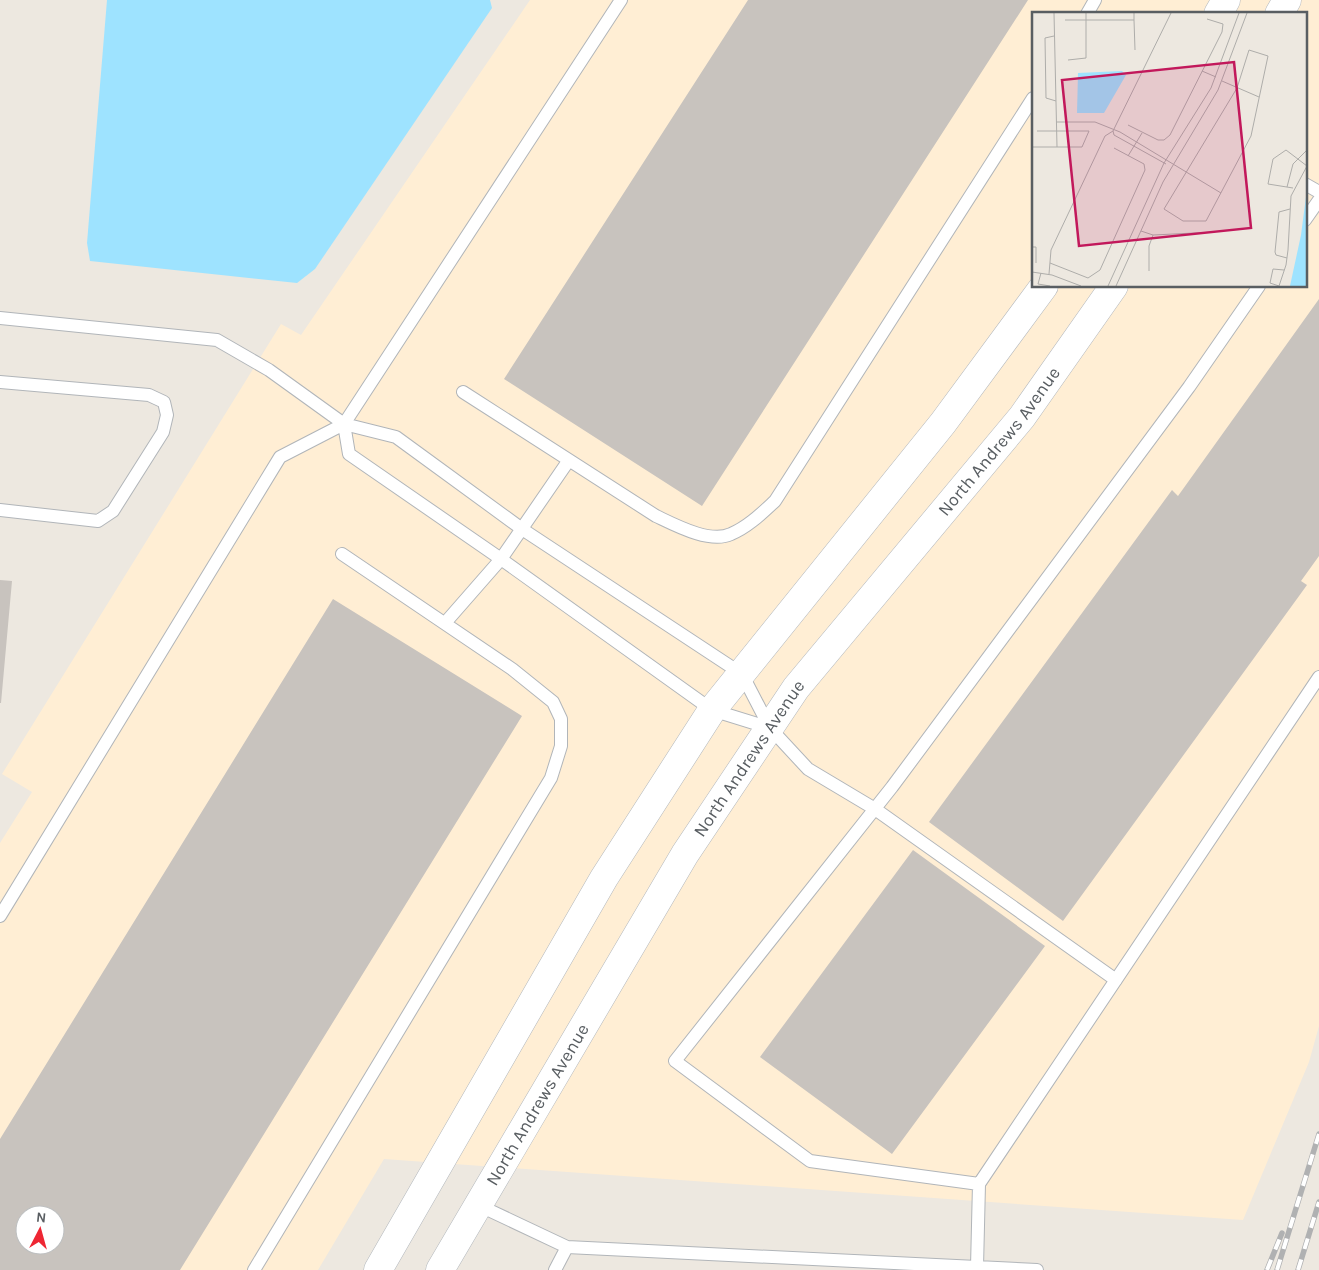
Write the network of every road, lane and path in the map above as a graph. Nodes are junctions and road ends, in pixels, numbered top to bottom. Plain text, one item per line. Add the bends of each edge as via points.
1 (621, 0) edge
2 (1095, 0) edge
3 (1226, 0) edge
4 (1286, 0) edge
5 (1088, 12) edge
6 (1219, 12) edge
7 (1280, 12) edge
8 (1032, 100) edge
9 (1306, 185) edge
10 (1319, 192) edge
11 (1319, 200) edge
12 (1306, 219) edge
13 (1043, 288) edge
14 (1113, 288) edge
15 (1258, 288) edge
16 (0, 318) edge
17 (0, 382) edge
18 (462, 392) dead end
19 (344, 424) junction
20 (569, 460) junction
21 (0, 510) edge
22 (522, 529) junction
23 (342, 554) dead end
24 (501, 559) junction
25 (445, 623) junction
26 (742, 674) junction
27 (1319, 677) edge
28 (712, 710) junction
29 (770, 728) junction
30 (875, 809) junction
31 (0, 916) edge
32 (1116, 980) junction
33 (979, 1184) junction
34 (478, 1204) junction
35 (567, 1248) junction
36 (976, 1267) junction
37 (254, 1270) edge
38 (378, 1270) edge
39 (440, 1270) edge
40 (555, 1270) edge
41 (1037, 1270) edge

1 - 19 lane
2 - 5 lane
3 - 6 street
4 - 7 street
8 - 20 lane via 775,501 750,524 729,536 683,530
9 - 10 lane
11 - 12 lane
13 - 26 street via 943,423
14 - 29 street, North Andrews Avenue via 1022,417 796,688
15 - 30 lane via 1183,395
16 - 19 lane via 217,340 269,370
17 - 21 lane via 149,395 164,402 167,415 163,432 113,511 98,521
18 - 20 lane
19 - 22 lane via 396,436
19 - 24 lane via 349,454
19 - 31 lane via 280,456
20 - 22 lane
22 - 24 lane
22 - 26 lane
23 - 25 lane
24 - 25 lane
24 - 28 lane
25 - 37 lane via 553,702 560,719 562,746 547,785
26 - 28 street
26 - 29 lane
27 - 32 lane
28 - 29 lane
28 - 38 street via 604,878
29 - 30 lane via 808,768
29 - 34 street, North Andrews Avenue via 685,854
30 - 32 lane
30 - 33 lane via 675,1061 810,1161
32 - 33 lane
33 - 36 lane
34 - 35 lane
34 - 39 street, North Andrews Avenue
35 - 36 lane
35 - 40 lane
36 - 41 lane

